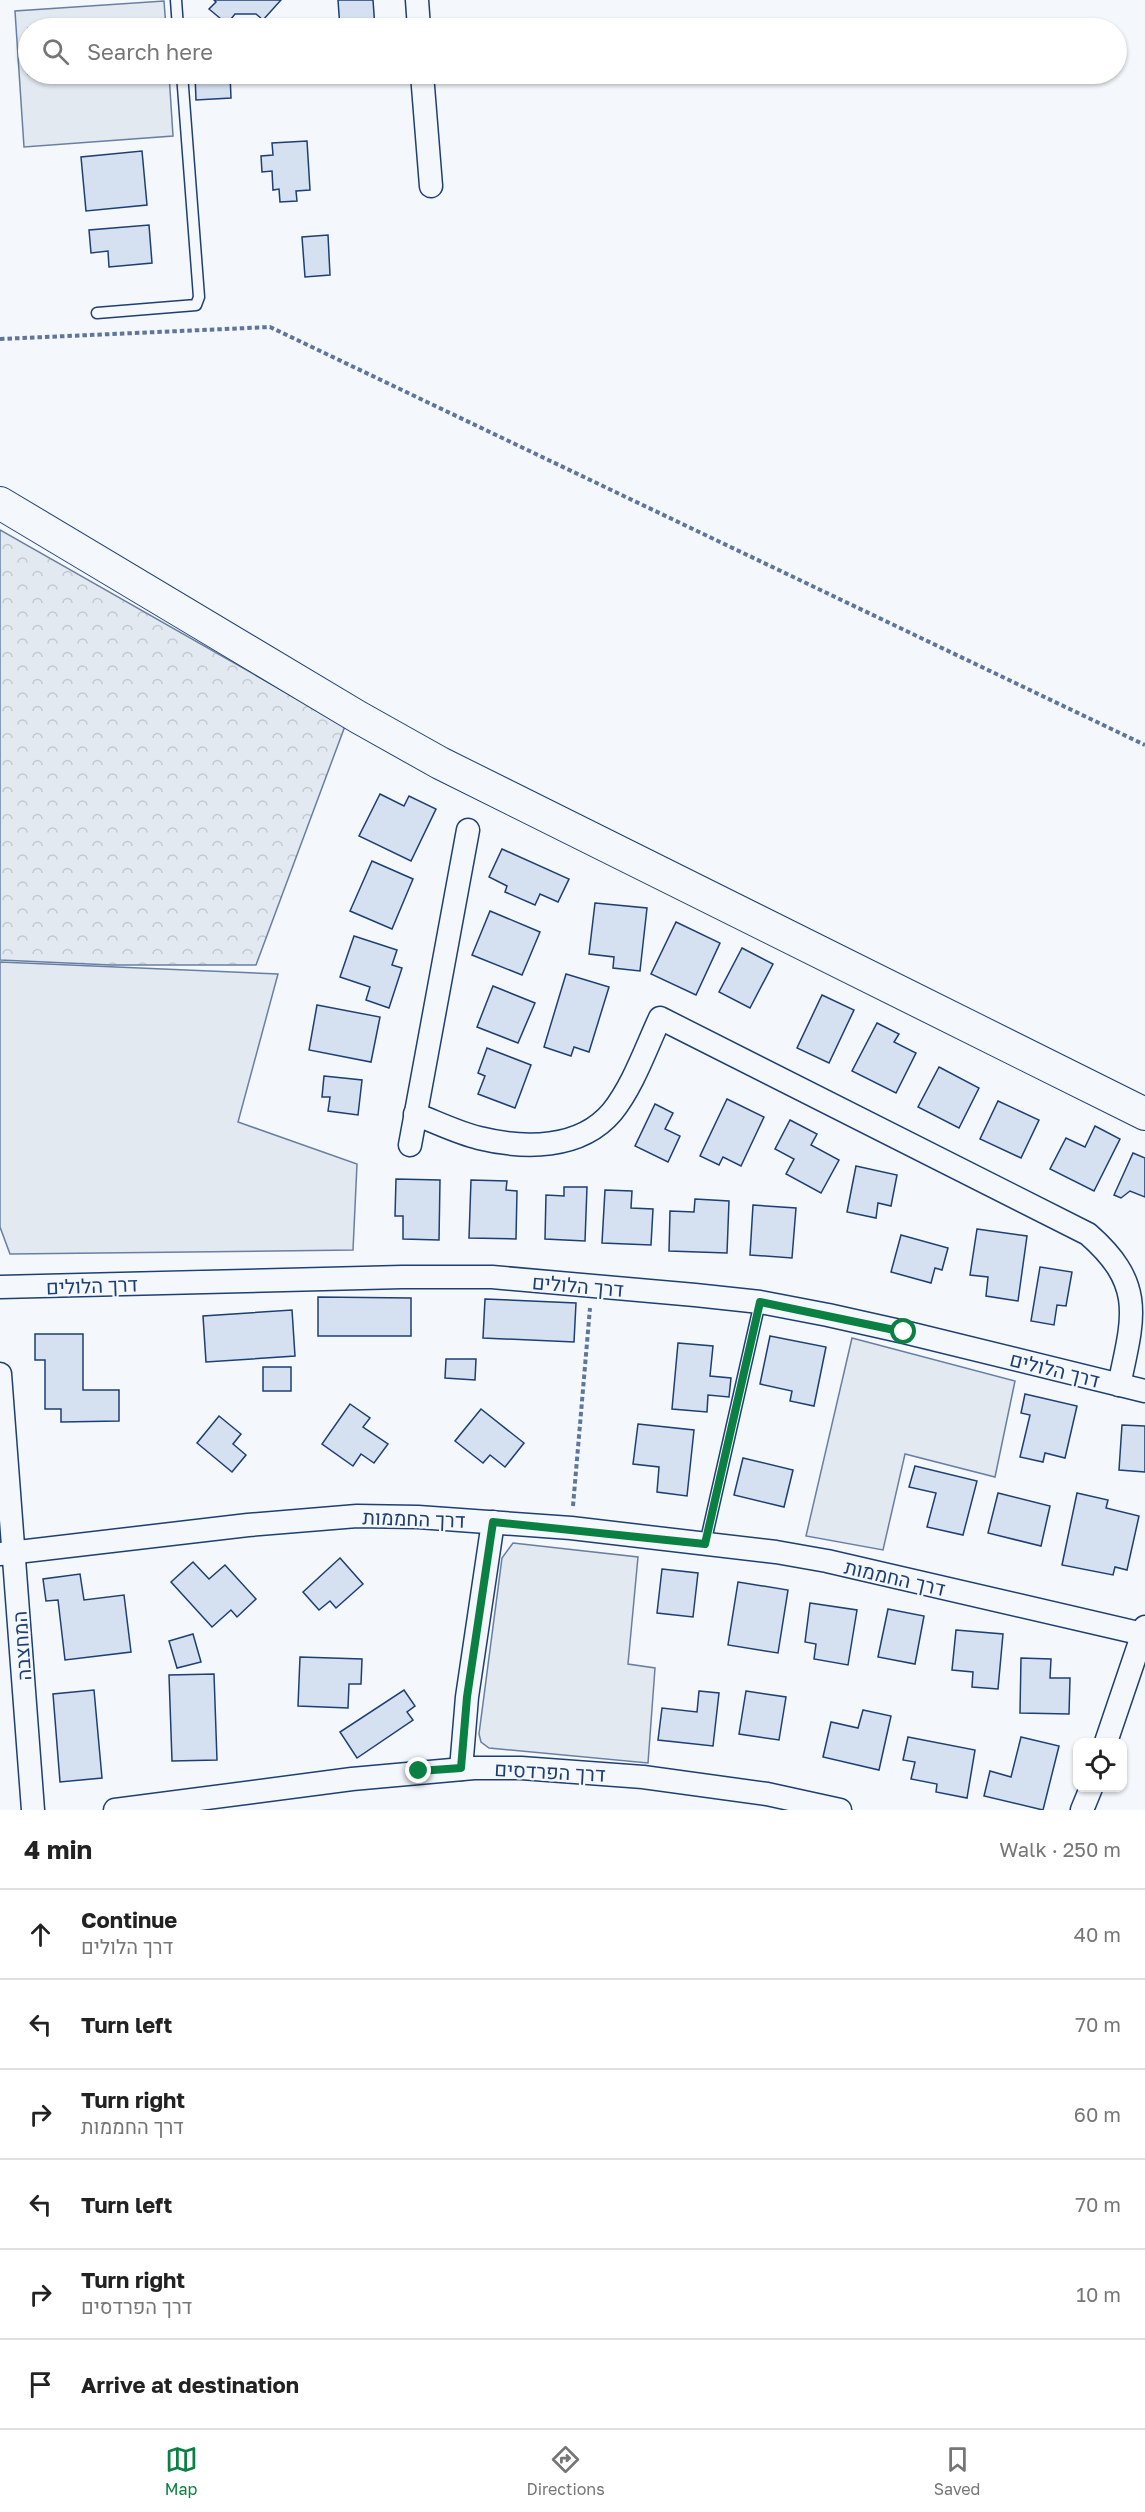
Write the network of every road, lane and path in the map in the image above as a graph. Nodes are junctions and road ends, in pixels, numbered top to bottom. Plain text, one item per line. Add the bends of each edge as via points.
1 (176, 0) edge
2 (417, 0) edge
3 (177, 18) edge
4 (418, 18) edge
5 (183, 84) edge
6 (423, 84) edge
7 (431, 186) dead end
8 (97, 312) dead end
9 (0, 339) edge
10 (0, 503) edge
11 (1145, 745) edge
12 (468, 830) dead end
13 (415, 1114) junction
14 (1145, 1114) edge
15 (410, 1145) dead end
16 (592, 1286) junction
17 (0, 1287) edge
18 (760, 1302) junction
19 (0, 1374) edge
20 (1119, 1385) junction
21 (1145, 1391) edge
22 (493, 1522) junction
23 (571, 1528) junction
24 (705, 1544) junction
25 (7, 1553) edge
26 (1144, 1631) edge
27 (1108, 1738) edge
28 (461, 1768) junction
29 (1089, 1792) edge
30 (33, 1810) edge
31 (115, 1810) edge
32 (840, 1810) edge
33 (1083, 1810) edge

1 - 3 lane
2 - 4 street
5 - 8 lane via 199,297 196,305
6 - 7 street
9 - 11 path via 270,327
10 - 14 main road via 440,763
12 - 13 street
13 - 15 street
13 - 20 street via 478,1138 513,1144 544,1145 568,1140 588,1131 611,1112 660,1018 1088,1234 1121,1265 1133,1298 1133,1322
16 - 17 street, דרך הלולים via 492,1277 402,1277
16 - 18 street, דרך הלולים
16 - 23 path
18 - 20 street, דרך הלולים via 904,1332
18 - 24 lane
19 - 25 street, המחצבה
20 - 21 street, דרך הלולים
22 - 23 street, דרך החממות
22 - 25 street, דרך החממות via 357,1516 302,1519
22 - 28 street via 467,1697
23 - 24 street, דרך החממות
24 - 26 street, דרך החממות via 827,1561
25 - 30 street, המחצבה
26 - 27 street
28 - 31 street, דרך הפרדסים
28 - 32 street, דרך הפרדסים via 643,1777 767,1794
29 - 33 street

